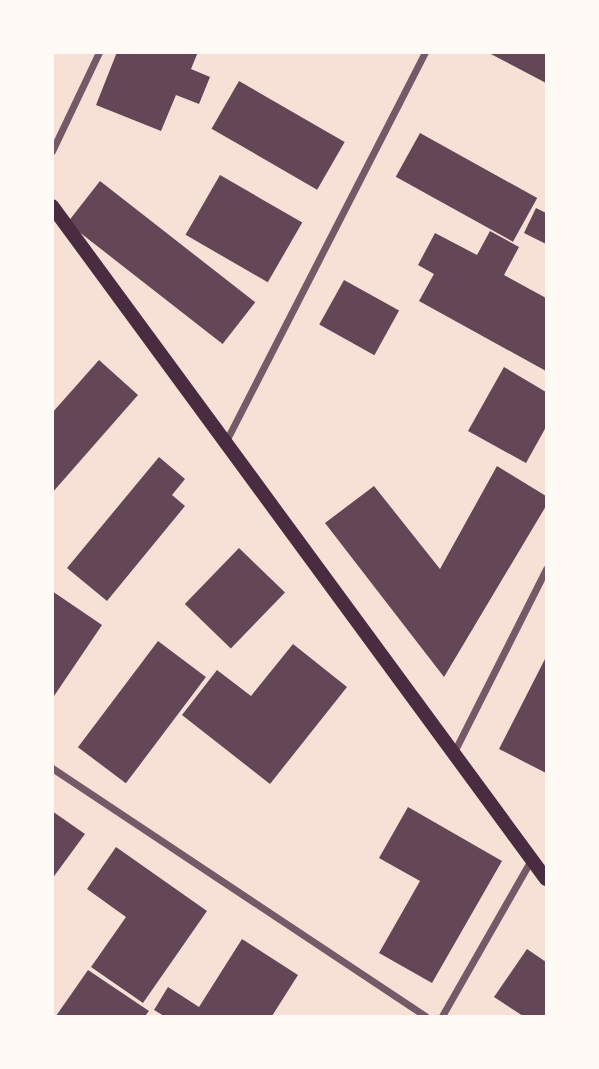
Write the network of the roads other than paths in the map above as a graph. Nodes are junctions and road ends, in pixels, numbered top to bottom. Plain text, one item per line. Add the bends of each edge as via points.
1 (99, 52) edge
2 (425, 52) edge
3 (52, 150) edge
4 (52, 206) edge
5 (224, 445) junction
6 (547, 569) edge
7 (453, 754) junction
8 (52, 768) edge
9 (531, 860) junction
10 (547, 879) edge
11 (425, 1017) edge
12 (442, 1017) edge

1 - 3 street
2 - 5 street
4 - 5 main road
5 - 7 main road
6 - 7 street
7 - 9 main road
8 - 11 street
9 - 10 main road
9 - 12 street

